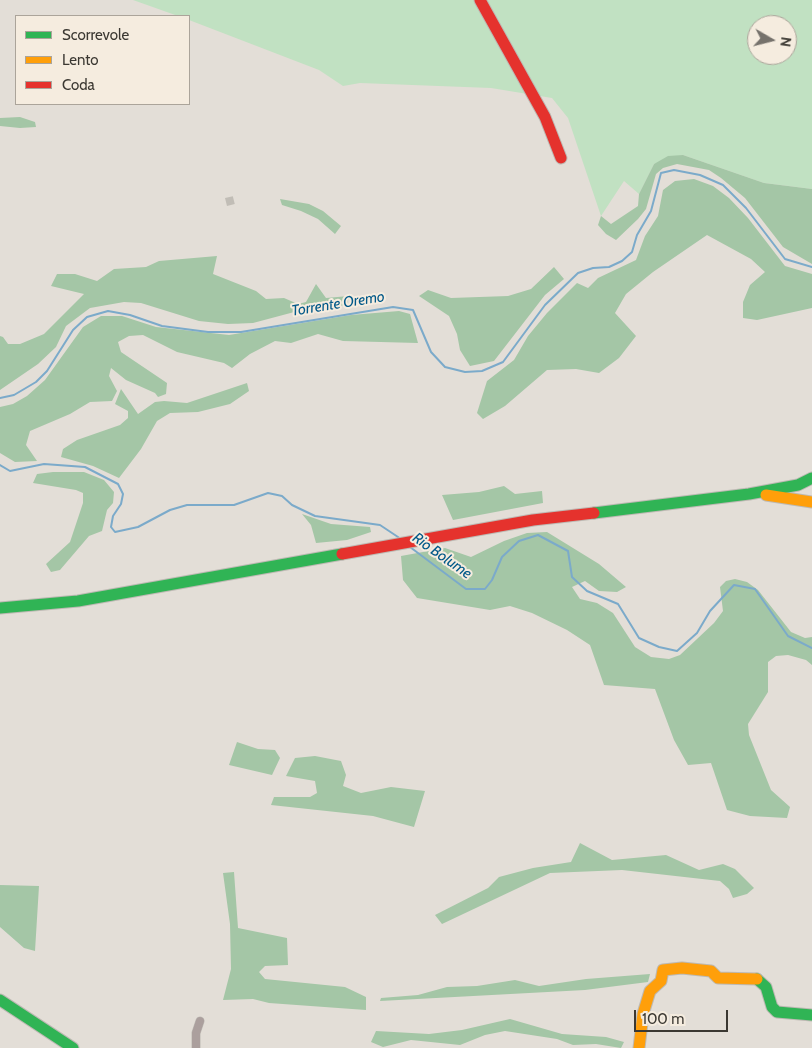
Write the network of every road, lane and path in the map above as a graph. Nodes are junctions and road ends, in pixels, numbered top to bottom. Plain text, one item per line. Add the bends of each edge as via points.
1 (480, 0) edge
2 (561, 158) dead end
3 (812, 478) edge
4 (749, 494) junction
5 (812, 502) edge
6 (0, 608) edge
7 (0, 1000) edge
8 (812, 1016) edge
9 (200, 1021) dead end
10 (73, 1048) edge
11 (196, 1048) edge
12 (638, 1048) edge

1 - 2 main road via 545,117
3 - 4 main road via 798,485
4 - 5 main road
4 - 6 main road via 562,516 78,601
7 - 10 main road
8 - 12 main road via 777,1012 772,1008 766,987 757,979 718,978 711,971 692,969 663,970 661,981 650,991
9 - 11 street

